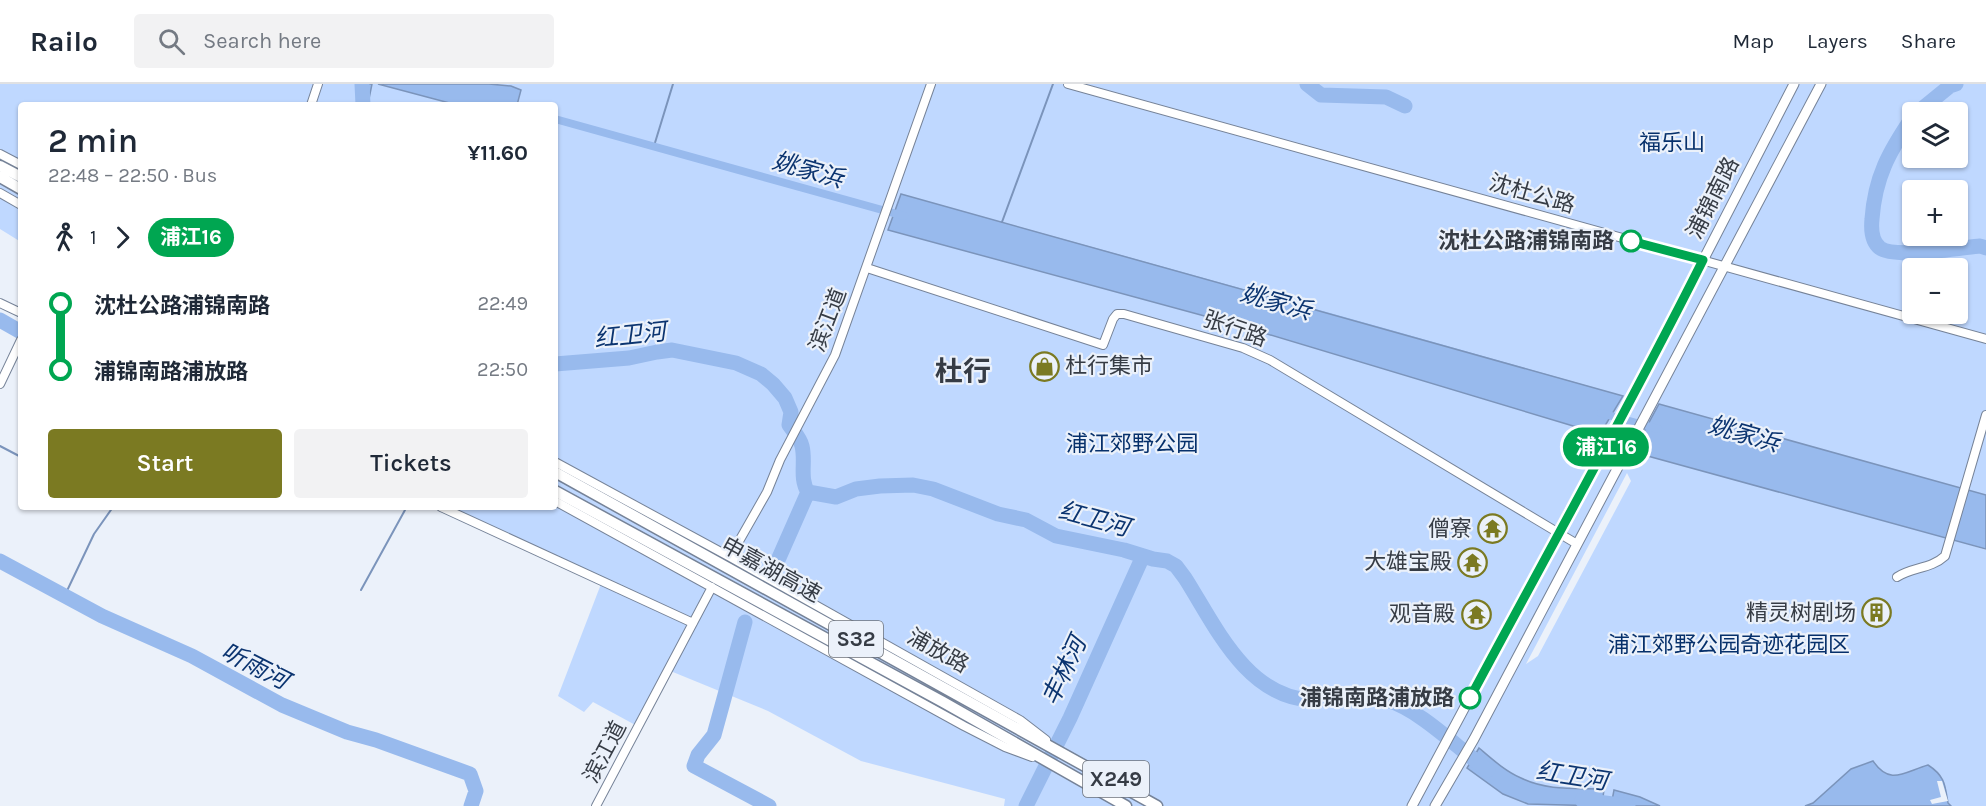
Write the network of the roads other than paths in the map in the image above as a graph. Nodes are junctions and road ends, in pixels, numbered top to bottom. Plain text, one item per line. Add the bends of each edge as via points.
1 (318, 84) edge
2 (931, 84) edge
3 (1068, 84) edge
4 (1794, 84) edge
5 (1821, 84) edge
6 (312, 102) edge
7 (0, 154) edge
8 (18, 163) edge
9 (0, 164) edge
10 (18, 173) edge
11 (0, 179) edge
12 (18, 189) edge
13 (0, 193) edge
14 (18, 203) edge
15 (1703, 260) junction
16 (1724, 267) junction
17 (867, 268) junction
18 (0, 303) edge
19 (18, 312) edge
20 (1986, 339) edge
21 (18, 346) edge
22 (0, 384) edge
23 (1986, 415) edge
24 (558, 464) edge
25 (558, 472) edge
26 (558, 472) edge
27 (558, 494) edge
28 (558, 494) edge
29 (558, 503) edge
30 (448, 510) edge
31 (1558, 532) junction
32 (1577, 544) junction
33 (730, 557) junction
34 (1897, 577) dead end
35 (712, 587) junction
36 (693, 623) junction
37 (1049, 743) junction
38 (1042, 761) junction
39 (596, 806) edge
40 (1121, 806) edge
41 (1126, 806) edge
42 (1157, 806) edge
43 (1163, 806) edge
44 (1412, 806) edge
45 (1435, 806) edge

1 - 6 street
2 - 17 street, 滨江道
3 - 15 street, 沈杜公路
4 - 15 main road, 浦锦南路
5 - 16 main road, 浦锦南路
7 - 8 street
9 - 10 highway
11 - 12 highway
13 - 14 street
15 - 16 street, 沈杜公路
15 - 31 main road, 浦锦南路
16 - 20 street, 沈杜公路
16 - 32 main road, 浦锦南路
17 - 31 street, 张行路 via 1103,345 1113,319 1124,314 1243,348 1270,360
17 - 33 street, 滨江道 via 835,355
18 - 19 street
21 - 22 street
23 - 34 street via 1945,556 1939,562
24 - 33 street, 浦放路
25 - 37 main road, 浦放路
26 - 42 highway, 申嘉湖高速 / S32
27 - 38 main road, 浦放路
28 - 41 highway, 申嘉湖高速 / S32
29 - 35 street, 浦放路
30 - 36 street
31 - 32 street, 张行路
31 - 44 main road, 浦锦南路
32 - 45 main road, 浦锦南路
33 - 37 street, 浦放路 via 1020,720
35 - 36 street, 滨江道
35 - 38 street, 浦放路 via 964,726
36 - 39 street, 滨江道
37 - 43 main road, 浦放路 / X249
38 - 40 main road, 浦放路

